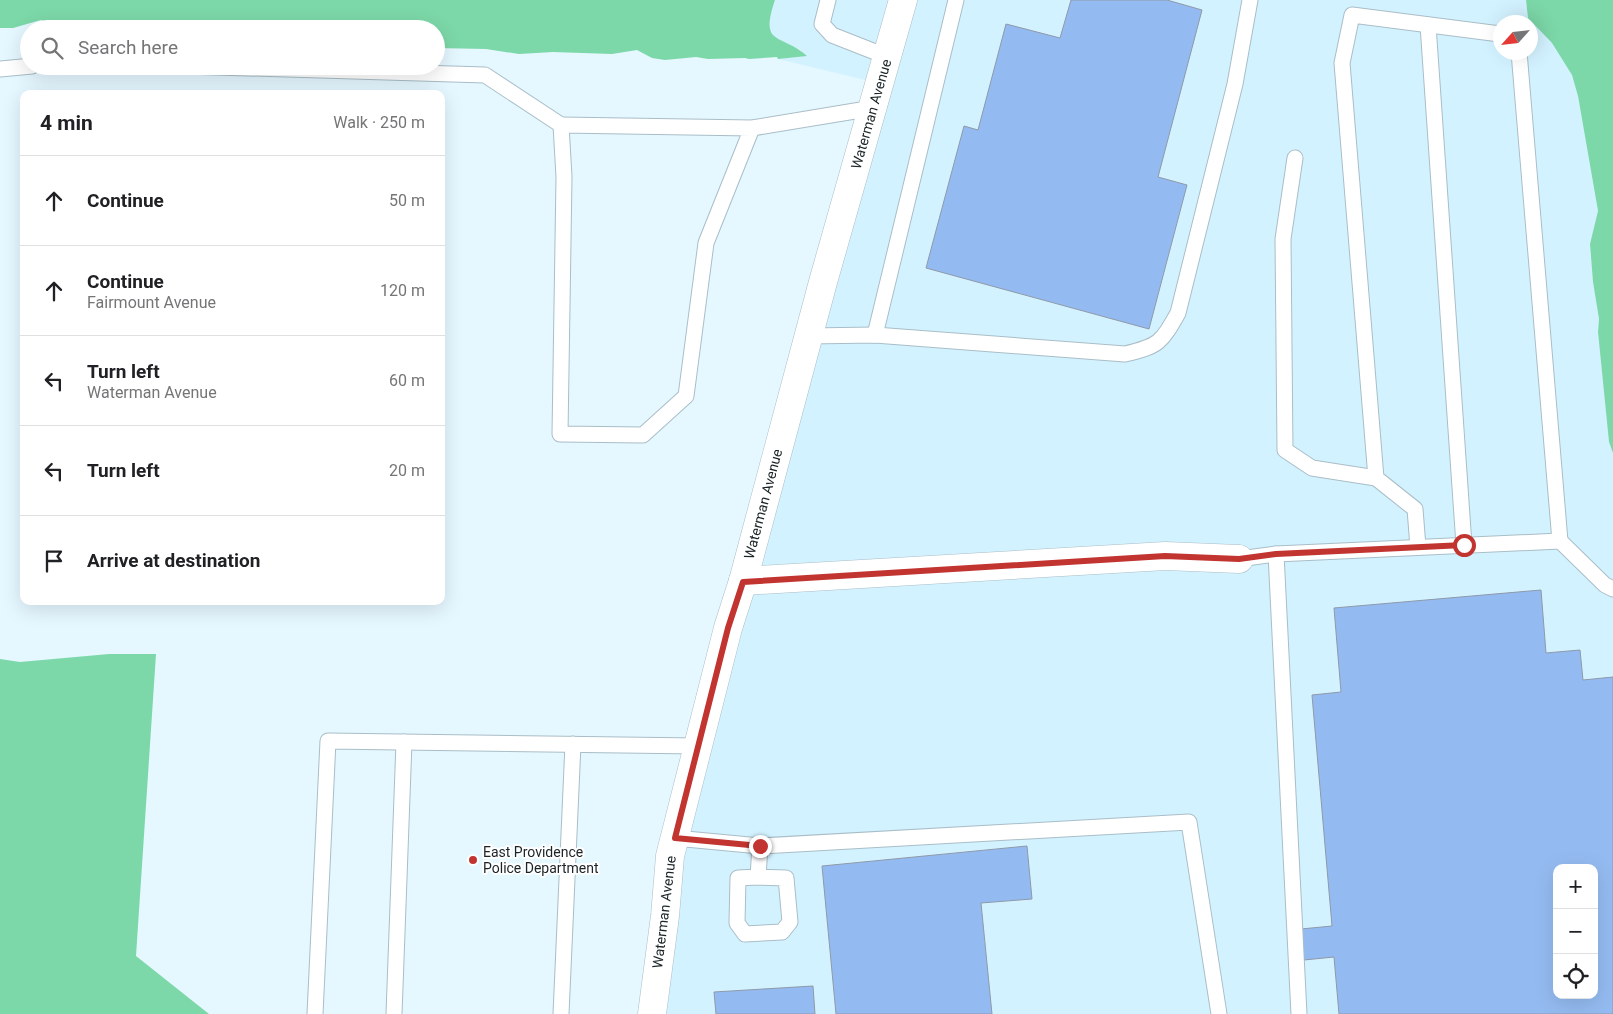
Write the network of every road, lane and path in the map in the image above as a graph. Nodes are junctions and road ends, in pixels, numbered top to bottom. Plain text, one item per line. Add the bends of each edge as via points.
1 (828, 0) edge
2 (903, 0) edge
3 (956, 0) edge
4 (1250, 0) edge
5 (1428, 25) junction
6 (1493, 33) edge
7 (888, 57) junction
8 (1519, 60) edge
9 (20, 67) edge
10 (0, 69) edge
11 (445, 74) edge
12 (873, 108) junction
13 (561, 125) junction
14 (752, 128) junction
15 (1294, 158) dead end
16 (875, 335) junction
17 (808, 336) junction
18 (1376, 478) junction
19 (1560, 540) junction
20 (1464, 545) junction
21 (1418, 547) junction
22 (1276, 554) junction
23 (1239, 559) joint
24 (743, 582) junction
25 (1613, 588) edge
26 (404, 742) junction
27 (573, 744) junction
28 (698, 746) junction
29 (675, 838) junction
30 (760, 846) junction
31 (758, 876) junction
32 (315, 1014) edge
33 (394, 1014) edge
34 (561, 1014) edge
35 (652, 1014) edge
36 (1219, 1014) edge
37 (1298, 1014) edge

1 - 7 lane via 822,24 832,36
2 - 7 main road, Waterman Avenue
3 - 16 lane
4 - 16 lane via 1235,84 1178,313 1165,336 1149,348 1125,354
5 - 6 lane
5 - 18 lane via 1352,15 1342,63
5 - 20 lane
7 - 12 main road, Waterman Avenue
8 - 19 lane
9 - 10 lane
11 - 13 lane via 485,75
12 - 14 lane
12 - 17 main road, Waterman Avenue
13 - 14 lane
13 - 14 lane via 564,176 560,434 643,435 686,396 706,243
15 - 18 lane via 1282,239 1285,450 1312,468
16 - 17 lane
17 - 24 main road, Waterman Avenue
18 - 21 lane via 1415,509
19 - 20 lane
19 - 25 lane via 1605,585
20 - 21 lane
21 - 22 lane
22 - 23 lane
22 - 37 lane
23 - 24 main road via 1165,556
24 - 28 main road, Waterman Avenue
26 - 27 lane
26 - 32 lane via 328,741
26 - 33 lane
27 - 28 lane
27 - 34 lane
28 - 29 main road, Waterman Avenue
29 - 30 lane
29 - 35 main road, Waterman Avenue via 670,856
30 - 31 lane
30 - 36 lane via 1189,822
31 - 31 lane via 738,878 737,923 745,934 782,932 790,922 786,878

